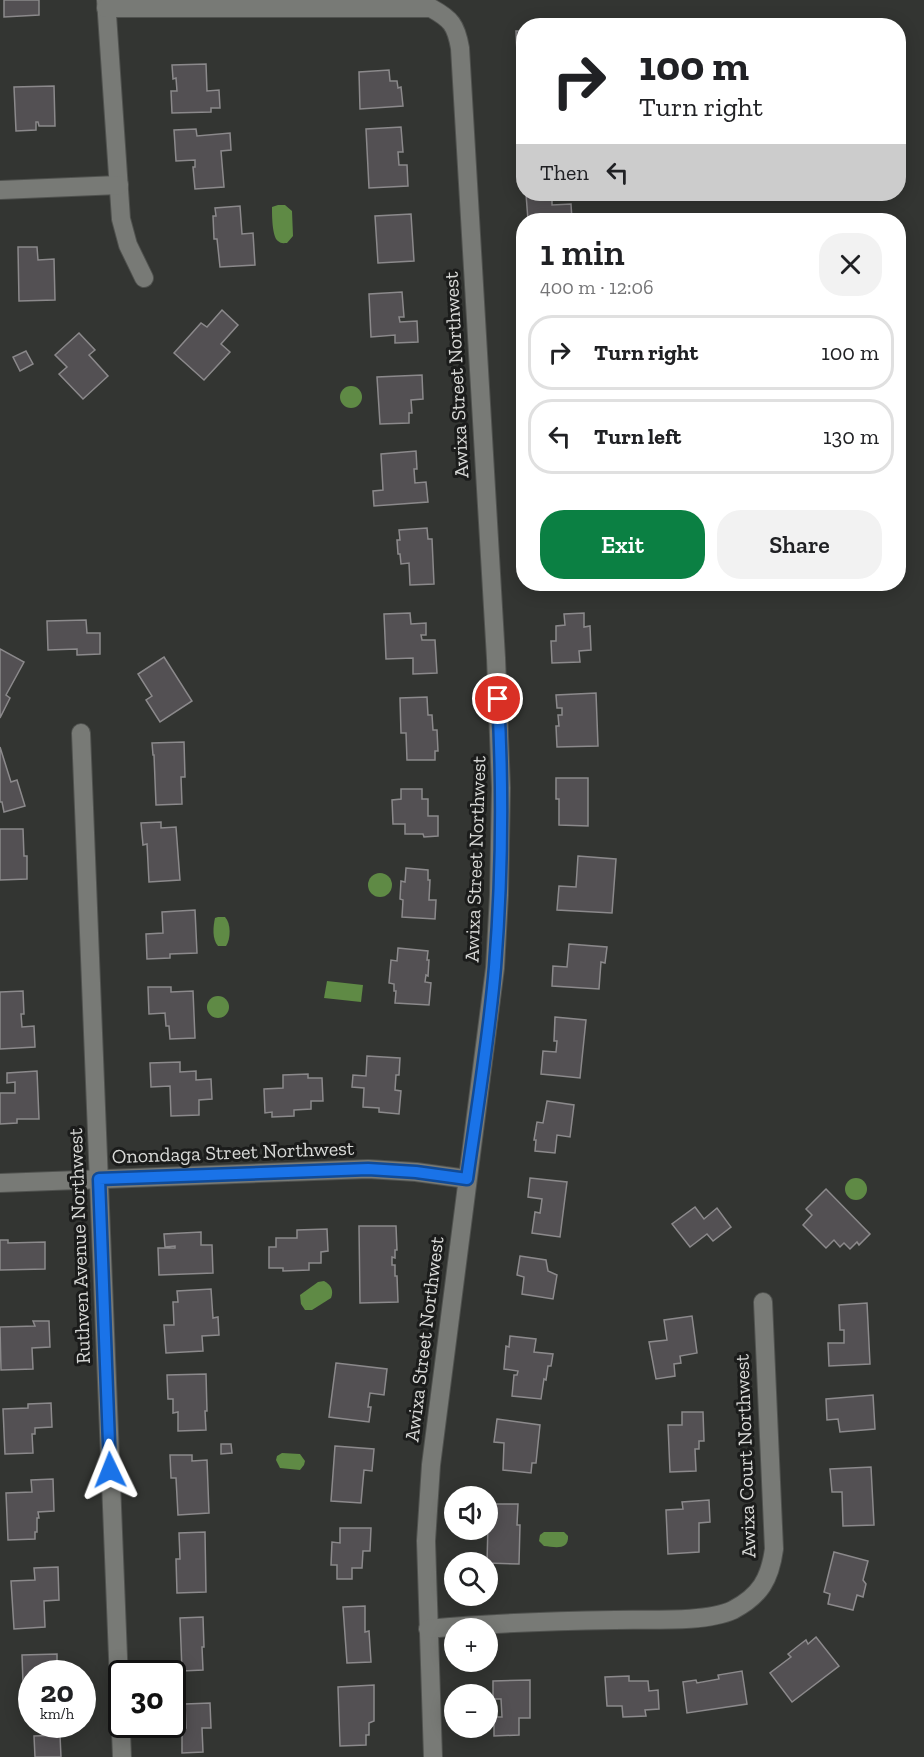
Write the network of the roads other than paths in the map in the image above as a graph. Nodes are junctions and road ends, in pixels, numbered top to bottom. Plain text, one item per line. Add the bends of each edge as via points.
1 (106, 4) edge
2 (119, 185) junction
3 (0, 190) edge
4 (144, 278) dead end
5 (81, 733) dead end
6 (99, 1179) junction
7 (467, 1179) junction
8 (0, 1183) edge
9 (763, 1302) dead end
10 (428, 1629) junction
11 (122, 1757) edge
12 (434, 1757) edge

1 - 2 street
1 - 7 street, Awixa Street Northwest via 431,8 447,16 457,30 501,778 495,968
2 - 3 street
2 - 4 street via 121,219
5 - 6 street, Ruthven Avenue Northwest
6 - 7 street, Onondaga Street Northwest via 385,1169
6 - 8 street, Onondaga Street Northwest
6 - 11 street, Ruthven Avenue Northwest
7 - 10 street, Awixa Street Northwest via 430,1479 426,1541
9 - 10 street, Awixa Court Northwest via 774,1549 765,1581 747,1602 725,1613 685,1619
10 - 12 street, Awixa Street Northwest

